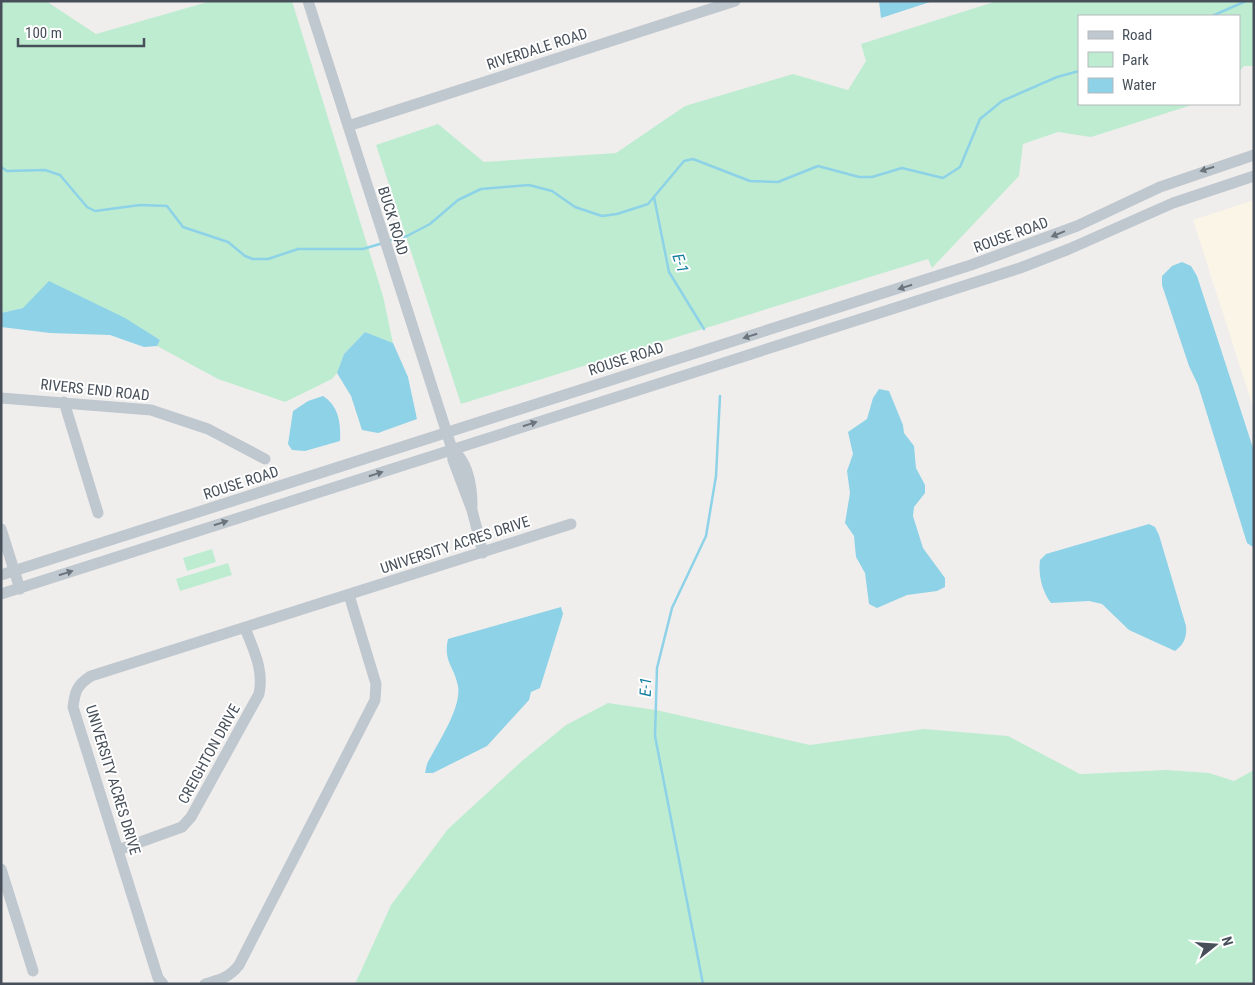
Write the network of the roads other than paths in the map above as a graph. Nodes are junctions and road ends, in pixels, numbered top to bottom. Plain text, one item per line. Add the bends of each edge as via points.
1 (308, 1) edge
2 (735, 1) edge
3 (348, 126) junction
4 (1254, 155) edge
5 (1254, 176) edge
6 (1015, 251) junction
7 (1020, 268) junction
8 (1, 398) edge
9 (64, 402) junction
10 (447, 432) junction
11 (452, 449) junction
12 (265, 459) dead end
13 (98, 513) dead end
14 (571, 524) dead end
15 (1, 529) edge
16 (483, 553) junction
17 (14, 571) junction
18 (1, 575) edge
19 (20, 588) junction
20 (1, 594) edge
21 (349, 595) junction
22 (245, 628) junction
23 (118, 850) junction
24 (1, 869) edge
25 (33, 971) dead end
26 (164, 984) edge
27 (206, 984) edge

1 - 3 street, BUCK ROAD
2 - 3 street, RIVERDALE ROAD
3 - 10 street, BUCK ROAD
4 -> 6 street, ROUSE ROAD via 1160,187 1078,226
5 - 7 street via 1172,203
6 - 7 street
6 -> 10 street, ROUSE ROAD
11 -> 7 street
8 - 9 street, RIVERS END ROAD
9 - 12 street, RIVERS END ROAD via 151,410 208,429
9 - 13 street
10 - 11 street, BUCK ROAD
10 - 17 street, ROUSE ROAD
11 - 16 street, BUCK ROAD via 461,456
19 -> 11 street
14 - 16 street, UNIVERSITY ACRES DRIVE
15 - 17 street
16 - 21 street, UNIVERSITY ACRES DRIVE
17 - 18 street, ROUSE ROAD
17 - 19 street
19 - 20 street
21 - 22 street, UNIVERSITY ACRES DRIVE
21 - 27 street via 376,684 375,700 240,965 225,978
22 - 23 street, CREIGHTON DRIVE via 262,680 258,694 191,817 182,827
22 - 23 street, UNIVERSITY ACRES DRIVE via 91,676 75,691 73,708
23 - 26 street, UNIVERSITY ACRES DRIVE via 158,978
24 - 25 street

